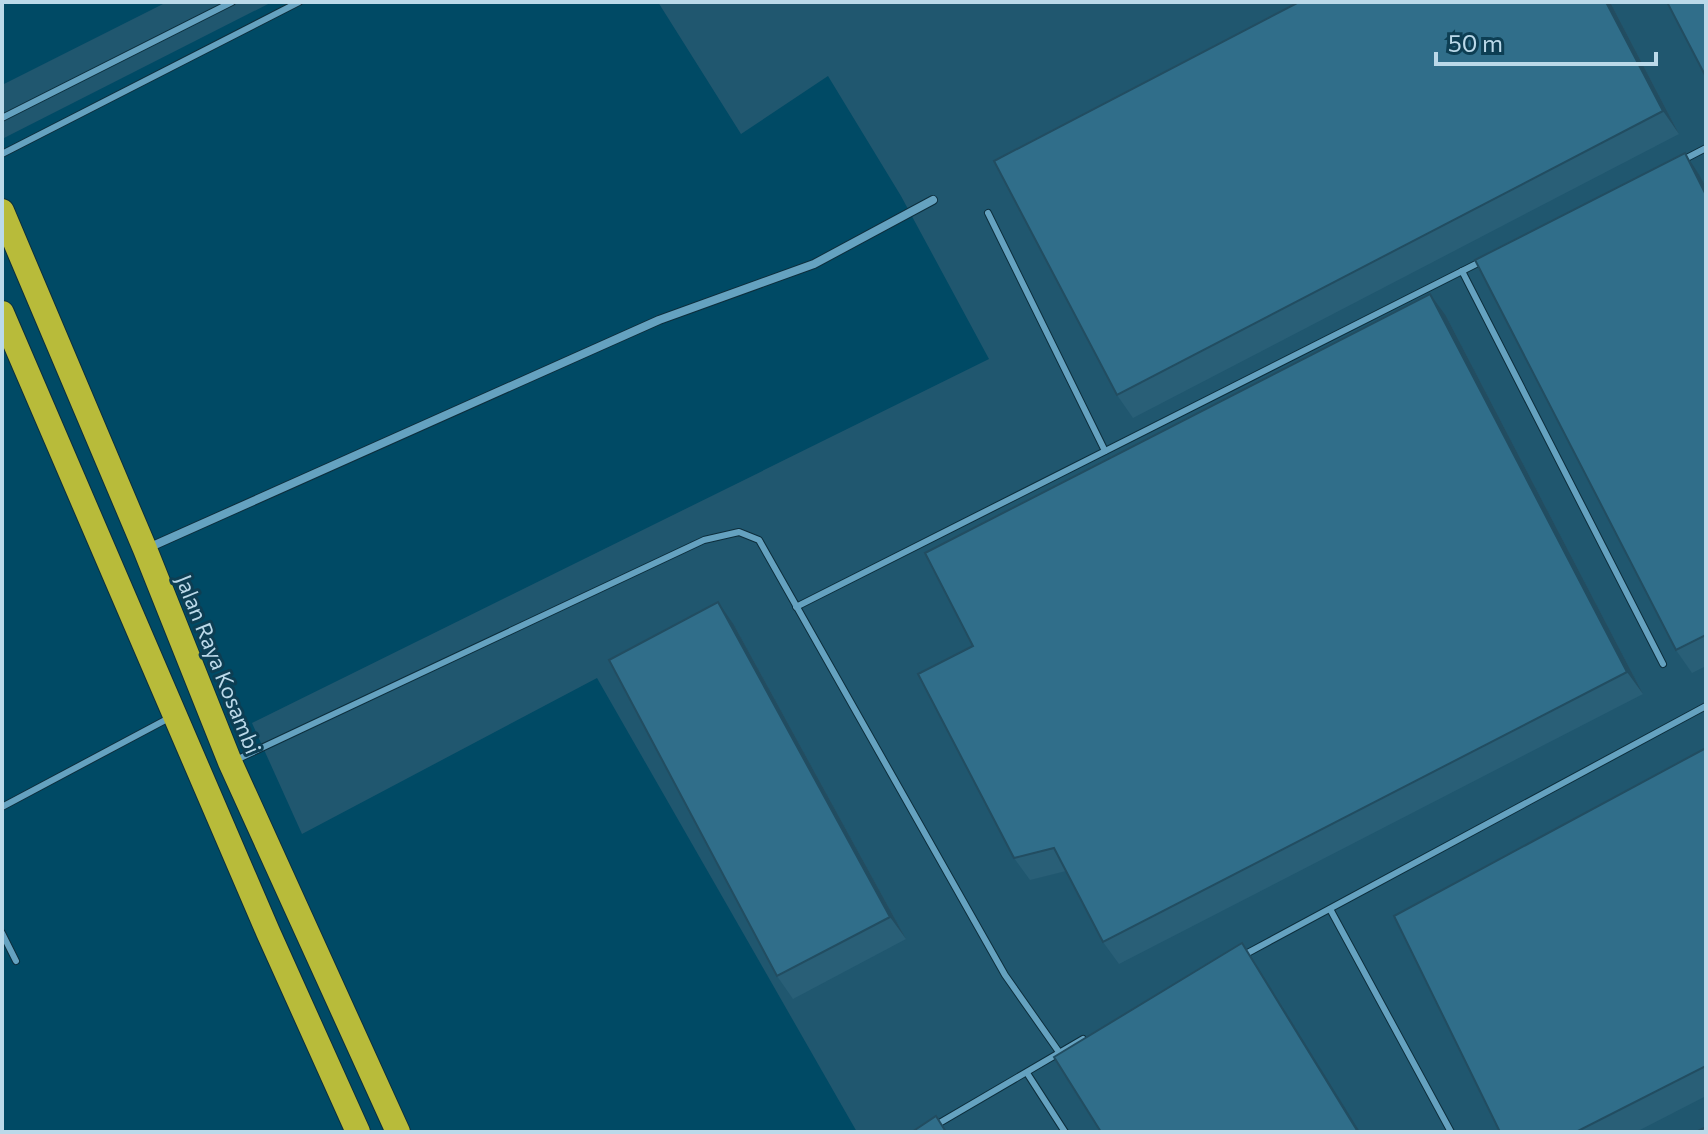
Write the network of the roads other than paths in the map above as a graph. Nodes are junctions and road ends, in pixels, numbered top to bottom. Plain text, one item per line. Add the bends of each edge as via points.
1 (232, 2) edge
2 (299, 2) edge
3 (2, 118) edge
4 (1706, 148) edge
5 (2, 154) edge
6 (1678, 162) edge
7 (933, 200) dead end
8 (2, 211) edge
9 (988, 213) dead end
10 (1488, 258) edge
11 (1462, 271) junction
12 (2, 313) edge
13 (1105, 451) junction
14 (145, 549) junction
15 (796, 607) junction
16 (1663, 664) dead end
17 (1706, 706) edge
18 (174, 715) junction
19 (230, 762) junction
20 (2, 807) edge
21 (1330, 909) junction
22 (2, 933) edge
23 (1235, 959) edge
24 (16, 961) dead end
25 (1086, 1038) edge
26 (1059, 1052) junction
27 (1027, 1073) junction
28 (358, 1132) edge
29 (398, 1132) edge
30 (924, 1132) edge
31 (1065, 1132) edge
32 (1451, 1132) edge

1 - 3 lane
2 - 5 lane
4 - 6 lane
7 - 14 street via 814,264 659,320
8 - 14 highway, Jalan Raya Kosambi
9 - 13 lane
10 - 11 lane
11 - 13 lane
11 - 16 lane
12 - 18 highway
13 - 15 lane
14 - 19 highway, Jalan Raya Kosambi
15 - 19 lane via 759,540 725,533
15 - 26 lane via 1005,975
17 - 21 lane
18 - 20 lane
18 - 28 highway
19 - 29 highway, Jalan Raya Kosambi
21 - 23 lane
21 - 32 lane
22 - 24 lane
25 - 26 lane
26 - 27 lane
27 - 30 lane
27 - 31 lane

